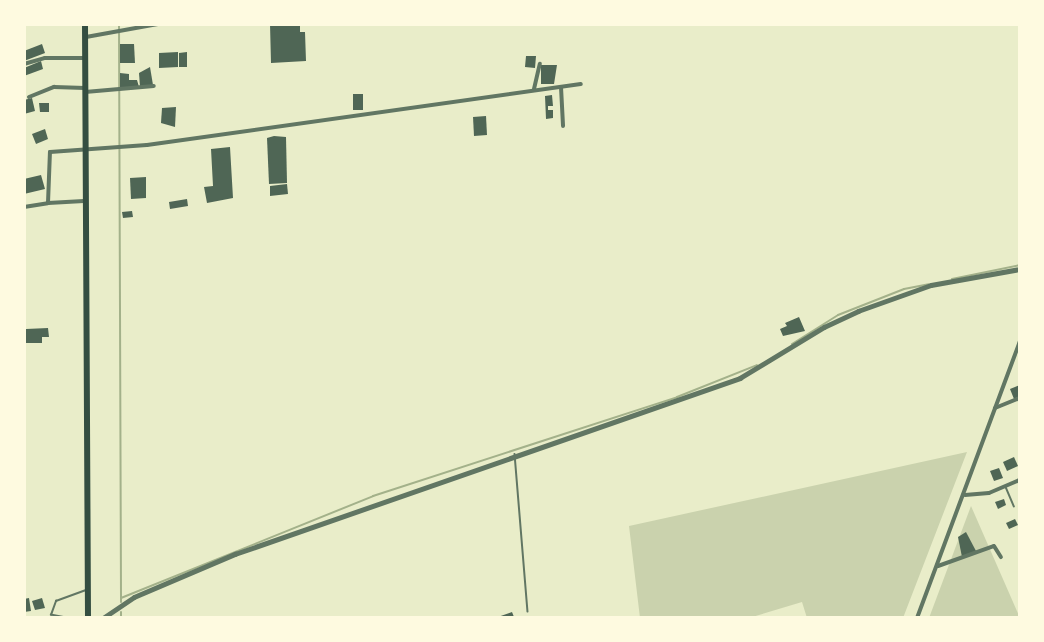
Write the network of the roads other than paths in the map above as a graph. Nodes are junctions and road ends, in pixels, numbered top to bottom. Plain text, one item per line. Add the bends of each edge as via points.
1 (85, 24) edge
2 (158, 24) edge
3 (85, 37) junction
4 (85, 58) junction
5 (24, 64) edge
6 (540, 64) dead end
7 (581, 84) dead end
8 (154, 86) dead end
9 (561, 87) junction
10 (534, 89) junction
11 (85, 90) junction
12 (29, 97) dead end
13 (563, 126) dead end
14 (84, 150) junction
15 (84, 201) junction
16 (48, 203) junction
17 (24, 207) edge
18 (1020, 269) edge
19 (1020, 341) edge
20 (1020, 398) edge
21 (995, 408) junction
22 (515, 454) junction
23 (1020, 480) edge
24 (1006, 486) junction
25 (965, 495) junction
26 (1014, 506) dead end
27 (1001, 557) dead end
28 (937, 566) junction
29 (87, 590) junction
30 (528, 611) dead end
31 (51, 617) edge
32 (66, 618) edge
33 (88, 618) edge
34 (104, 618) edge
35 (917, 618) edge

1 - 3 main road
2 - 3 street
3 - 4 main road
4 - 5 street via 45,58
4 - 11 main road
6 - 10 street
7 - 9 street
8 - 11 street
9 - 10 street
9 - 13 street
10 - 14 street via 295,126
11 - 12 street via 54,87
11 - 14 main road
14 - 15 main road
14 - 16 street via 49,153
15 - 16 street
15 - 29 main road
16 - 17 street
18 - 22 street via 906,293 824,327 740,378
19 - 21 street
20 - 21 street
21 - 25 street
22 - 30 lane
22 - 34 street via 235,554 134,597
23 - 24 street
24 - 25 street via 980,495
24 - 26 lane
25 - 28 street
27 - 28 street via 994,546
28 - 35 street
29 - 31 lane via 56,601
29 - 33 main road
31 - 32 lane

